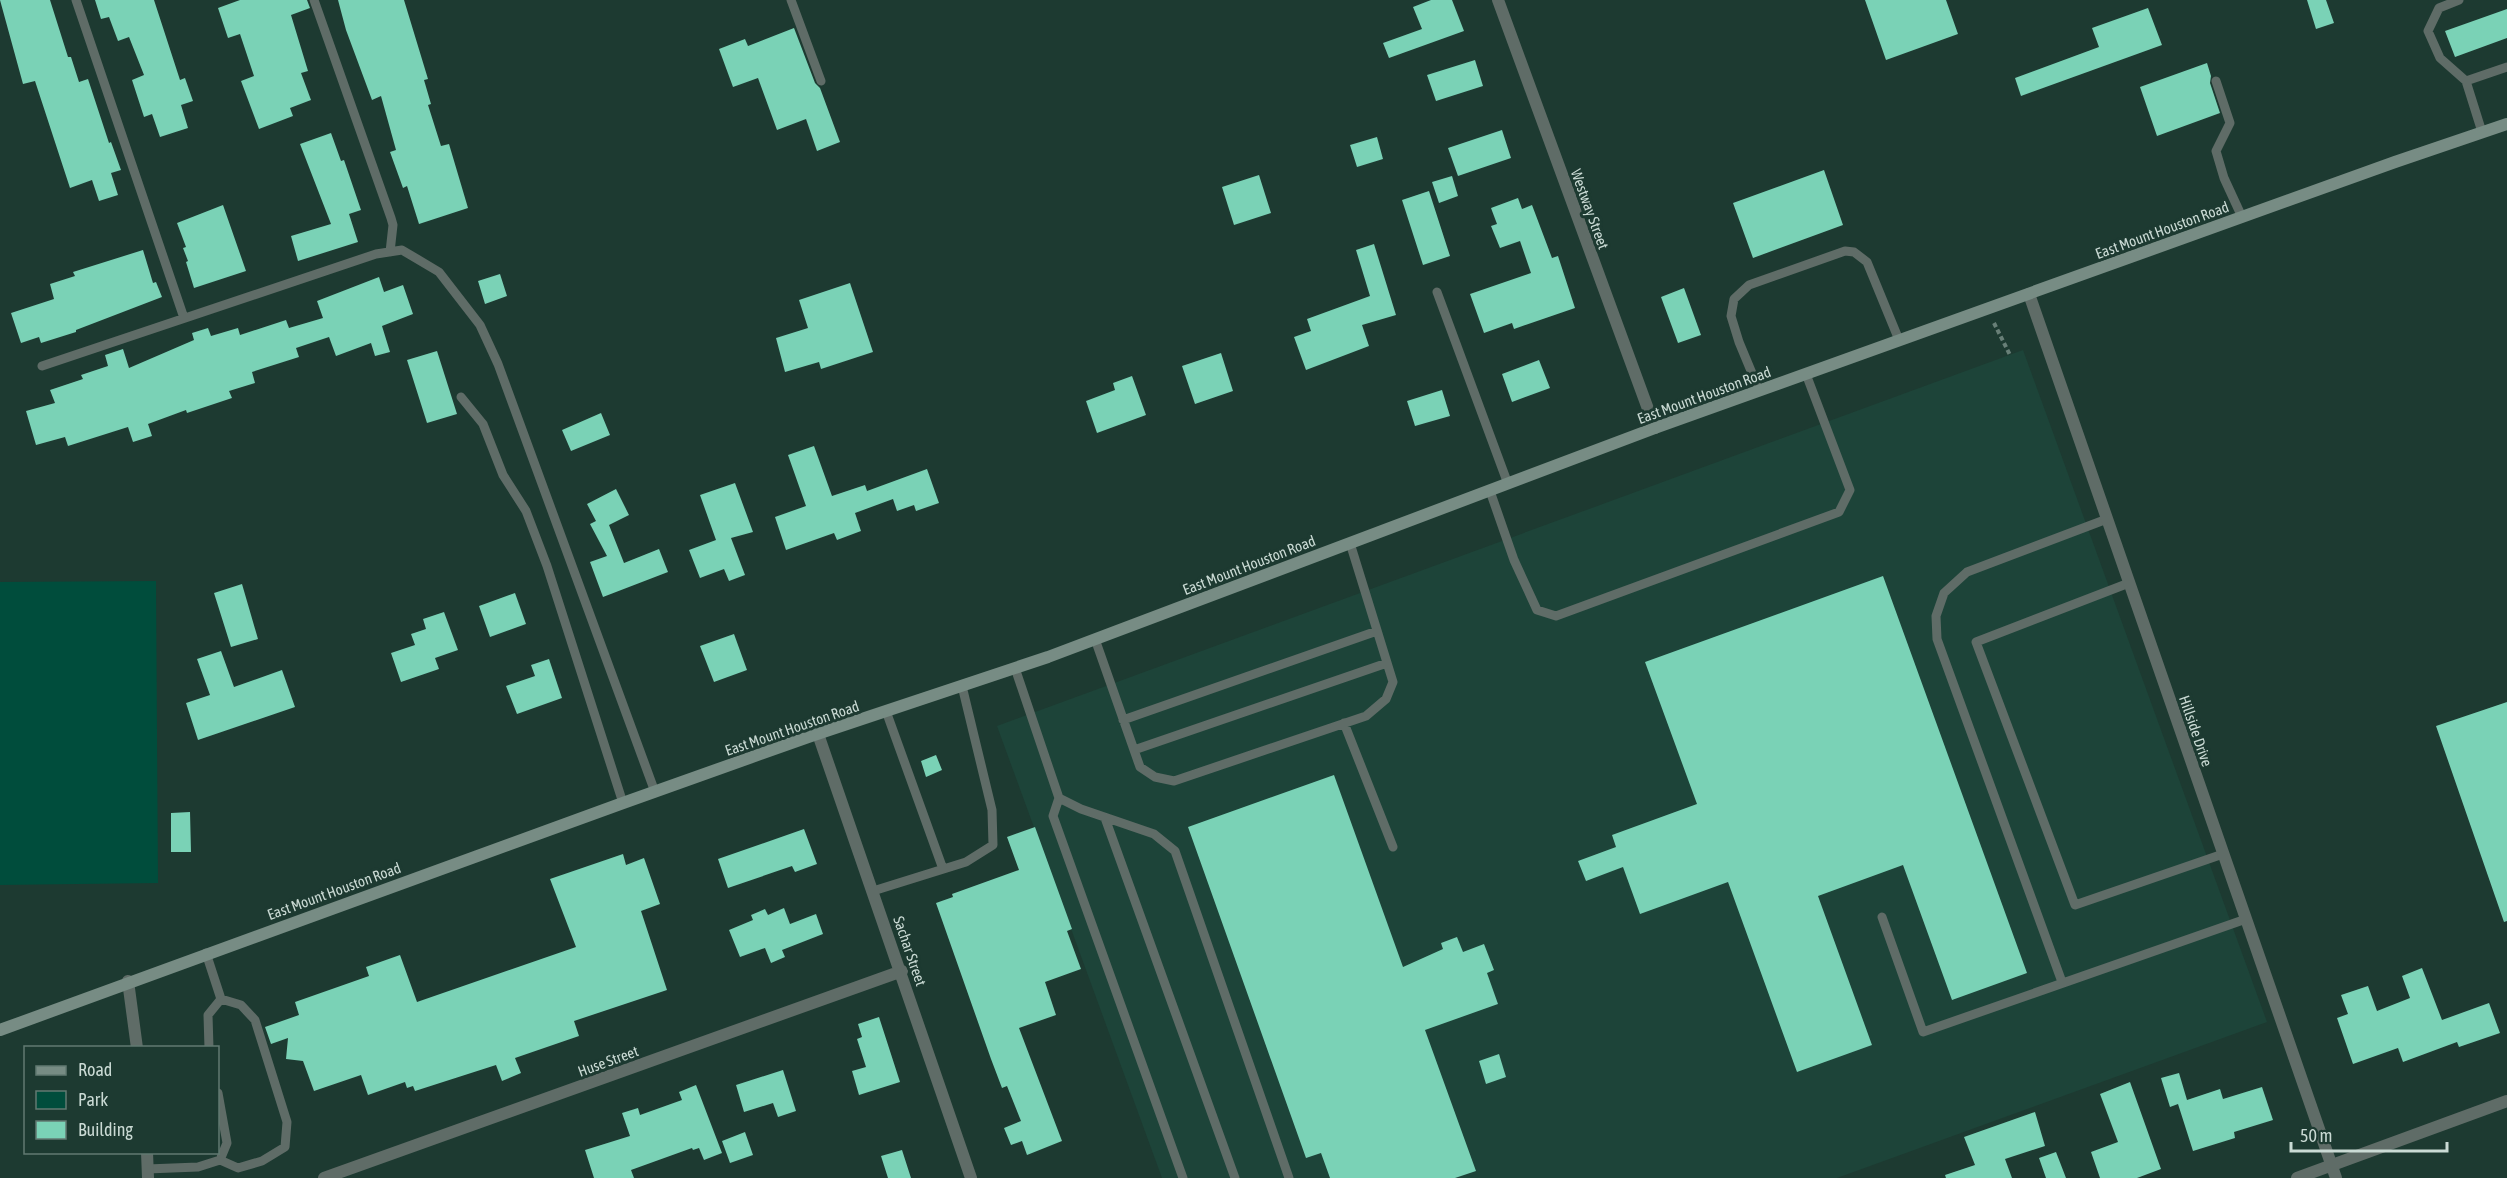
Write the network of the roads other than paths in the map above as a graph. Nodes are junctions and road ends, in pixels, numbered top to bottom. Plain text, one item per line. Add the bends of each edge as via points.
1 (76, 0) edge
2 (314, 0) edge
3 (791, 0) edge
4 (1497, 0) edge
5 (2459, 0) edge
6 (2507, 66) edge
7 (820, 81) dead end
8 (2216, 81) dead end
9 (2466, 81) junction
10 (2507, 123) edge
11 (2482, 132) junction
12 (2242, 217) junction
13 (390, 252) junction
14 (1437, 292) dead end
15 (2029, 294) junction
16 (184, 318) junction
17 (1899, 340) junction
18 (42, 366) dead end
19 (1806, 374) junction
20 (1760, 390) junction
21 (461, 397) dead end
22 (1655, 428) junction
23 (1508, 484) junction
24 (1490, 491) junction
25 (2107, 519) junction
26 (1350, 543) junction
27 (2129, 583) junction
28 (1377, 631) junction
29 (1095, 639) junction
30 (1387, 663) junction
31 (1015, 668) junction
32 (962, 686) junction
33 (886, 711) junction
34 (1123, 720) junction
35 (1344, 723) junction
36 (819, 734) junction
37 (1134, 750) junction
38 (655, 792) junction
39 (1059, 798) junction
40 (623, 804) junction
41 (1105, 818) junction
42 (1393, 847) dead end
43 (2223, 854) junction
44 (943, 869) junction
45 (873, 891) junction
46 (1882, 917) dead end
47 (2246, 919) junction
48 (206, 953) junction
49 (902, 971) junction
50 (128, 981) junction
51 (2062, 982) junction
52 (221, 999) junction
53 (0, 1030) edge
54 (137, 1046) edge
55 (209, 1046) edge
56 (219, 1099) edge
57 (2507, 1101) edge
58 (147, 1154) edge
59 (220, 1160) junction
60 (2334, 1172) edge
61 (147, 1173) edge
62 (324, 1178) edge
63 (971, 1178) edge
64 (1183, 1178) edge
65 (1235, 1178) edge
66 (1289, 1178) edge
67 (2297, 1178) edge

1 - 16 lane
2 - 13 lane via 391,218
3 - 7 lane
4 - 22 street, Westway Street
5 - 9 lane via 2439,8 2428,31 2440,58
6 - 9 lane
8 - 12 lane via 2230,123 2216,151
9 - 11 lane
10 - 11 main road, East Mount Houston Road
11 - 12 main road, East Mount Houston Road
12 - 15 main road, East Mount Houston Road
13 - 16 lane
13 - 38 lane via 402,250 439,272 480,325 506,385
14 - 23 lane
15 - 17 main road, East Mount Houston Road
15 - 25 street, Hillside Drive
16 - 18 lane
17 - 19 main road, East Mount Houston Road
17 - 20 lane via 1867,262 1854,252 1845,251 1749,285 1734,299 1731,316
19 - 20 main road, East Mount Houston Road
19 - 24 lane via 1850,490 1839,512 1818,520 1556,616 1537,610 1514,560
20 - 22 main road, East Mount Houston Road
21 - 40 lane via 483,424 503,475 526,511
22 - 23 main road, East Mount Houston Road
23 - 24 main road, East Mount Houston Road
24 - 26 main road, East Mount Houston Road
25 - 27 street, Hillside Drive
25 - 51 lane via 1967,572 1944,593 1936,616 1937,639
26 - 28 lane
26 - 29 main road, East Mount Houston Road
27 - 43 street, Hillside Drive
27 - 43 lane via 1976,642 2075,905
28 - 30 lane
28 - 34 lane
29 - 31 main road, East Mount Houston Road
29 - 34 lane
30 - 35 lane via 1393,682 1386,699 1366,716
30 - 37 lane
31 - 32 main road, East Mount Houston Road
31 - 39 lane
32 - 33 main road, East Mount Houston Road
32 - 44 lane via 992,810 993,845 966,862
33 - 36 main road, East Mount Houston Road
33 - 44 lane
34 - 37 lane
35 - 37 lane via 1174,781 1155,777 1140,767
35 - 42 lane
36 - 38 main road, East Mount Houston Road
36 - 45 street, Sachar Street
38 - 40 main road, East Mount Houston Road
39 - 41 lane
39 - 64 lane via 1053,816
40 - 48 main road, East Mount Houston Road
41 - 65 lane
41 - 66 lane via 1154,834 1175,851
43 - 47 street, Hillside Drive
44 - 45 lane
45 - 49 street, Sachar Street
46 - 51 lane via 1923,1032
47 - 51 lane
47 - 60 street, Hillside Drive
48 - 50 main road, East Mount Houston Road
48 - 52 lane
49 - 62 street, Huse Street
49 - 63 street, Sachar Street
50 - 53 main road, East Mount Houston Road
50 - 54 street
52 - 55 lane via 208,1015
52 - 59 lane via 241,1005 255,1020 287,1122 285,1147 262,1161 238,1168
56 - 59 lane via 226,1143
57 - 60 street
58 - 61 street
59 - 61 lane via 198,1167
60 - 67 street

